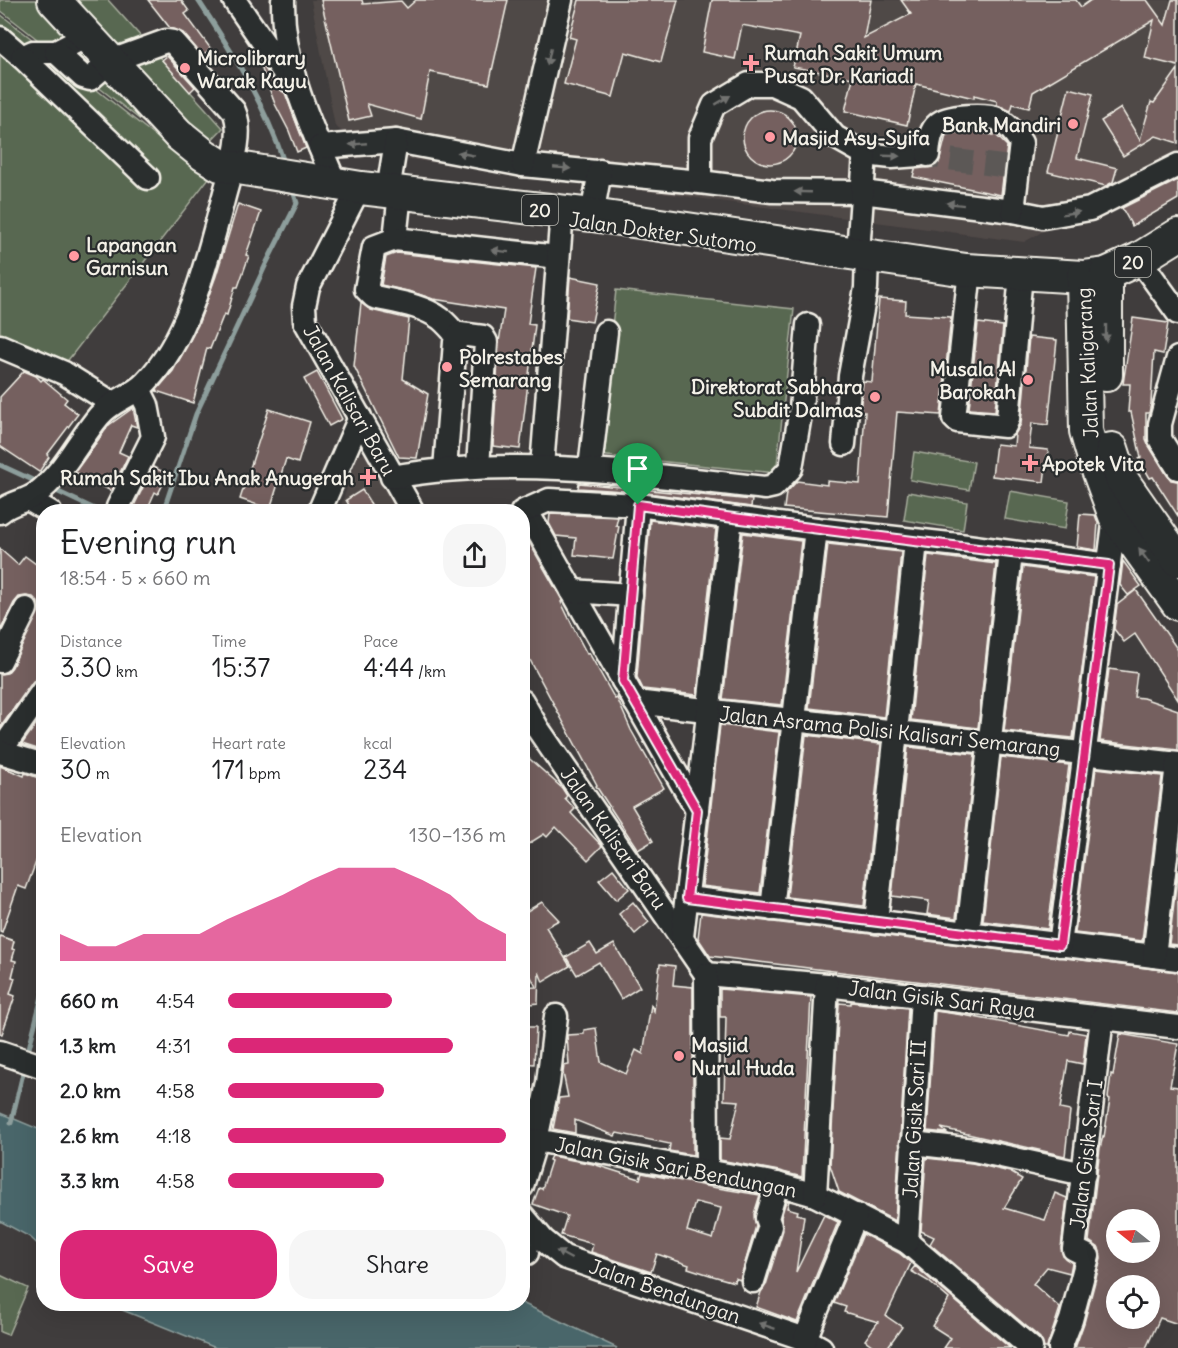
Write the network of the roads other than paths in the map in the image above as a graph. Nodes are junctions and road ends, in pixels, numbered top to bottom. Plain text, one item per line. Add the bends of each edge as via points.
1 (54, 0) edge
2 (67, 0) edge
3 (234, 0) edge
4 (283, 0) edge
5 (561, 0) edge
6 (87, 36) junction
7 (0, 38) edge
8 (56, 52) junction
9 (22, 57) junction
10 (116, 59) junction
11 (83, 77) junction
12 (297, 92) junction
13 (92, 124) junction
14 (396, 141) junction
15 (320, 147) junction
16 (865, 154) junction
17 (231, 165) junction
18 (523, 165) junction
19 (1178, 165) edge
20 (600, 171) junction
21 (148, 178) dead end
22 (700, 182) junction
23 (364, 189) junction
24 (862, 192) junction
25 (1013, 211) junction
26 (572, 215) junction
27 (1178, 235) edge
28 (395, 239) junction
29 (863, 256) junction
30 (558, 257) junction
31 (1139, 260) junction
32 (968, 270) junction
33 (1021, 274) junction
34 (1094, 276) junction
35 (1178, 313) edge
36 (808, 325) dead end
37 (606, 332) dead end
38 (458, 337) junction
39 (0, 346) edge
40 (1178, 358) edge
41 (139, 389) junction
42 (112, 403) junction
43 (362, 422) junction
44 (844, 444) dead end
45 (478, 467) junction
46 (542, 467) junction
47 (590, 468) junction
48 (1178, 468) edge
49 (445, 469) junction
50 (392, 477) junction
51 (41, 497) edge
52 (120, 504) edge
53 (323, 504) edge
54 (337, 504) edge
55 (408, 504) edge
56 (638, 505) junction
57 (530, 508) edge
58 (0, 512) edge
59 (1115, 516) junction
60 (731, 518) junction
61 (530, 521) edge
62 (816, 530) junction
63 (916, 541) junction
64 (1011, 553) junction
65 (1178, 560) edge
66 (1109, 565) junction
67 (572, 591) junction
68 (632, 595) junction
69 (1178, 604) edge
70 (26, 609) dead end
71 (0, 662) edge
72 (623, 681) junction
73 (36, 700) edge
74 (635, 702) junction
75 (709, 711) junction
76 (794, 720) junction
77 (530, 726) edge
78 (896, 732) junction
79 (990, 743) junction
80 (0, 752) edge
81 (1085, 753) junction
82 (36, 763) edge
83 (1178, 764) edge
84 (697, 810) junction
85 (687, 898) junction
86 (772, 909) junction
87 (876, 922) junction
88 (968, 933) junction
89 (682, 937) junction
90 (1060, 945) junction
91 (1154, 956) junction
92 (1178, 959) edge
93 (706, 975) junction
94 (826, 985) junction
95 (922, 996) junction
96 (556, 1016) dead end
97 (1102, 1018) junction
98 (1178, 1027) edge
99 (536, 1140) junction
100 (912, 1143) junction
101 (530, 1160) edge
102 (707, 1173) junction
103 (1084, 1174) junction
104 (777, 1184) junction
105 (815, 1195) junction
106 (856, 1215) junction
107 (530, 1225) edge
108 (907, 1242) junction
109 (753, 1281) dead end
110 (813, 1344) edge
111 (1031, 1348) edge
112 (1060, 1348) edge

1 - 6 highway
2 - 10 street
3 - 12 street
4 - 12 street via 288,59
5 -> 18 street
6 - 8 street
6 - 10 highway
7 - 9 street
8 - 9 street via 33,52
8 - 11 street
9 - 13 street
10 - 11 street via 90,79
10 - 17 highway via 178,134
10 - 17 street via 173,42 234,111 237,128
11 - 13 street via 90,92
12 - 15 street
13 - 21 street
14 -> 15 street
18 -> 14 street
14 - 23 street
15 - 23 street
22 -> 16 street via 700,138 714,105 749,84 772,84 801,97 835,138
16 - 24 street
16 -> 25 street via 923,155 938,123 952,116 995,118 1010,126 1022,143 1013,168
17 - 23 highway, Jalan Dokter Sutomo / 20
17 - 41 street via 191,305 172,350
18 -> 20 street
25 -> 19 street via 1043,217 1090,209
20 - 22 street
20 - 26 street
24 -> 22 street via 772,190
23 - 26 highway, Jalan Dokter Sutomo / 20
23 - 28 street
23 - 43 street, Jalan Kalisari Baru via 308,287 304,306 304,321
25 -> 24 street
24 - 29 street
26 - 29 highway, Jalan Dokter Sutomo / 20
26 - 30 street
27 - 31 highway, Jalan Dokter Sutomo / 20
30 -> 28 street
28 - 38 street via 374,247 368,293 413,305 442,319
29 - 32 highway, Jalan Dokter Sutomo / 20
29 - 44 street via 866,288 850,376
30 - 46 street
31 - 34 highway, Jalan Dokter Sutomo / 20
31 - 35 street
32 - 33 highway, Jalan Dokter Sutomo / 20
32 - 33 street via 954,418 1005,426
33 - 34 highway, Jalan Dokter Sutomo / 20
34 - 59 highway, Jalan Kaligarang via 1086,431
34 -> 65 highway, Jalan Kaligarang via 1113,456 1122,480
36 - 47 street via 795,453 791,468 774,486
37 - 47 street
38 - 45 street via 470,334 486,342
38 - 49 street via 454,342
39 - 42 street via 64,373
40 - 48 street via 1160,424 1160,439
41 - 42 street
41 - 52 street via 147,405 153,437
42 - 51 street
43 - 50 street, Jalan Kalisari Baru
43 - 53 street
43 - 54 street
45 - 46 street
45 - 49 street
46 - 47 street
49 - 50 street
50 - 55 street, Jalan Kalisari Baru
51 - 58 street via 10,504
56 - 57 street via 549,500
56 - 60 street
56 - 68 street
59 - 66 street
69 -> 59 highway, Jalan Kaligarang
60 - 62 street
60 - 75 street
61 - 67 street
62 - 63 street
62 - 76 street
63 - 64 street
63 - 78 street
64 - 66 street
64 - 79 street
66 - 81 street
67 - 68 street
67 - 72 street
68 - 72 street
70 - 71 street
72 - 74 street
73 - 80 street
74 - 75 street, Jalan Asrama Polisi Kalisari Semarang
74 - 84 street
75 - 76 street, Jalan Asrama Polisi Kalisari Semarang
75 - 84 street
76 - 78 street, Jalan Asrama Polisi Kalisari Semarang
76 - 86 street
77 - 89 street, Jalan Kalisari Baru
78 - 79 street, Jalan Asrama Polisi Kalisari Semarang
78 - 87 street
79 - 81 street, Jalan Asrama Polisi Kalisari Semarang
79 - 88 street
80 - 82 street
81 - 83 street, Jalan Asrama Polisi Kalisari Semarang
81 - 90 street
83 - 91 street
84 - 85 street
85 - 86 street
85 - 89 street
86 - 87 street
87 - 88 street
88 - 90 street
89 - 93 street, Jalan Kalisari Baru
90 - 91 street
91 - 92 street
93 - 94 street, Jalan Gisik Sari Raya
93 - 102 street
94 - 95 street, Jalan Gisik Sari Raya
94 - 105 street
95 - 97 street, Jalan Gisik Sari Raya
95 - 100 street, Jalan Gisik Sari II
96 - 99 street
97 - 98 street, Jalan Gisik Sari Raya
97 - 103 street, Jalan Gisik Sari I
99 - 101 street, Jalan Gisik Sari Bendungan
99 - 102 street, Jalan Gisik Sari Bendungan
100 - 103 street via 974,1150
100 - 108 street, Jalan Gisik Sari II
102 - 104 street, Jalan Gisik Sari Bendungan
103 - 112 street, Jalan Gisik Sari I via 1074,1249 1088,1256
104 - 105 street, Jalan Gisik Sari Bendungan
104 - 109 street via 767,1218 770,1226
105 - 106 street, Jalan Gisik Sari Bendungan
106 - 108 street, Jalan Gisik Sari Bendungan
106 - 110 street
110 -> 107 street, Jalan Bendungan via 564,1257
108 - 111 street, Jalan Gisik Sari Bendungan

